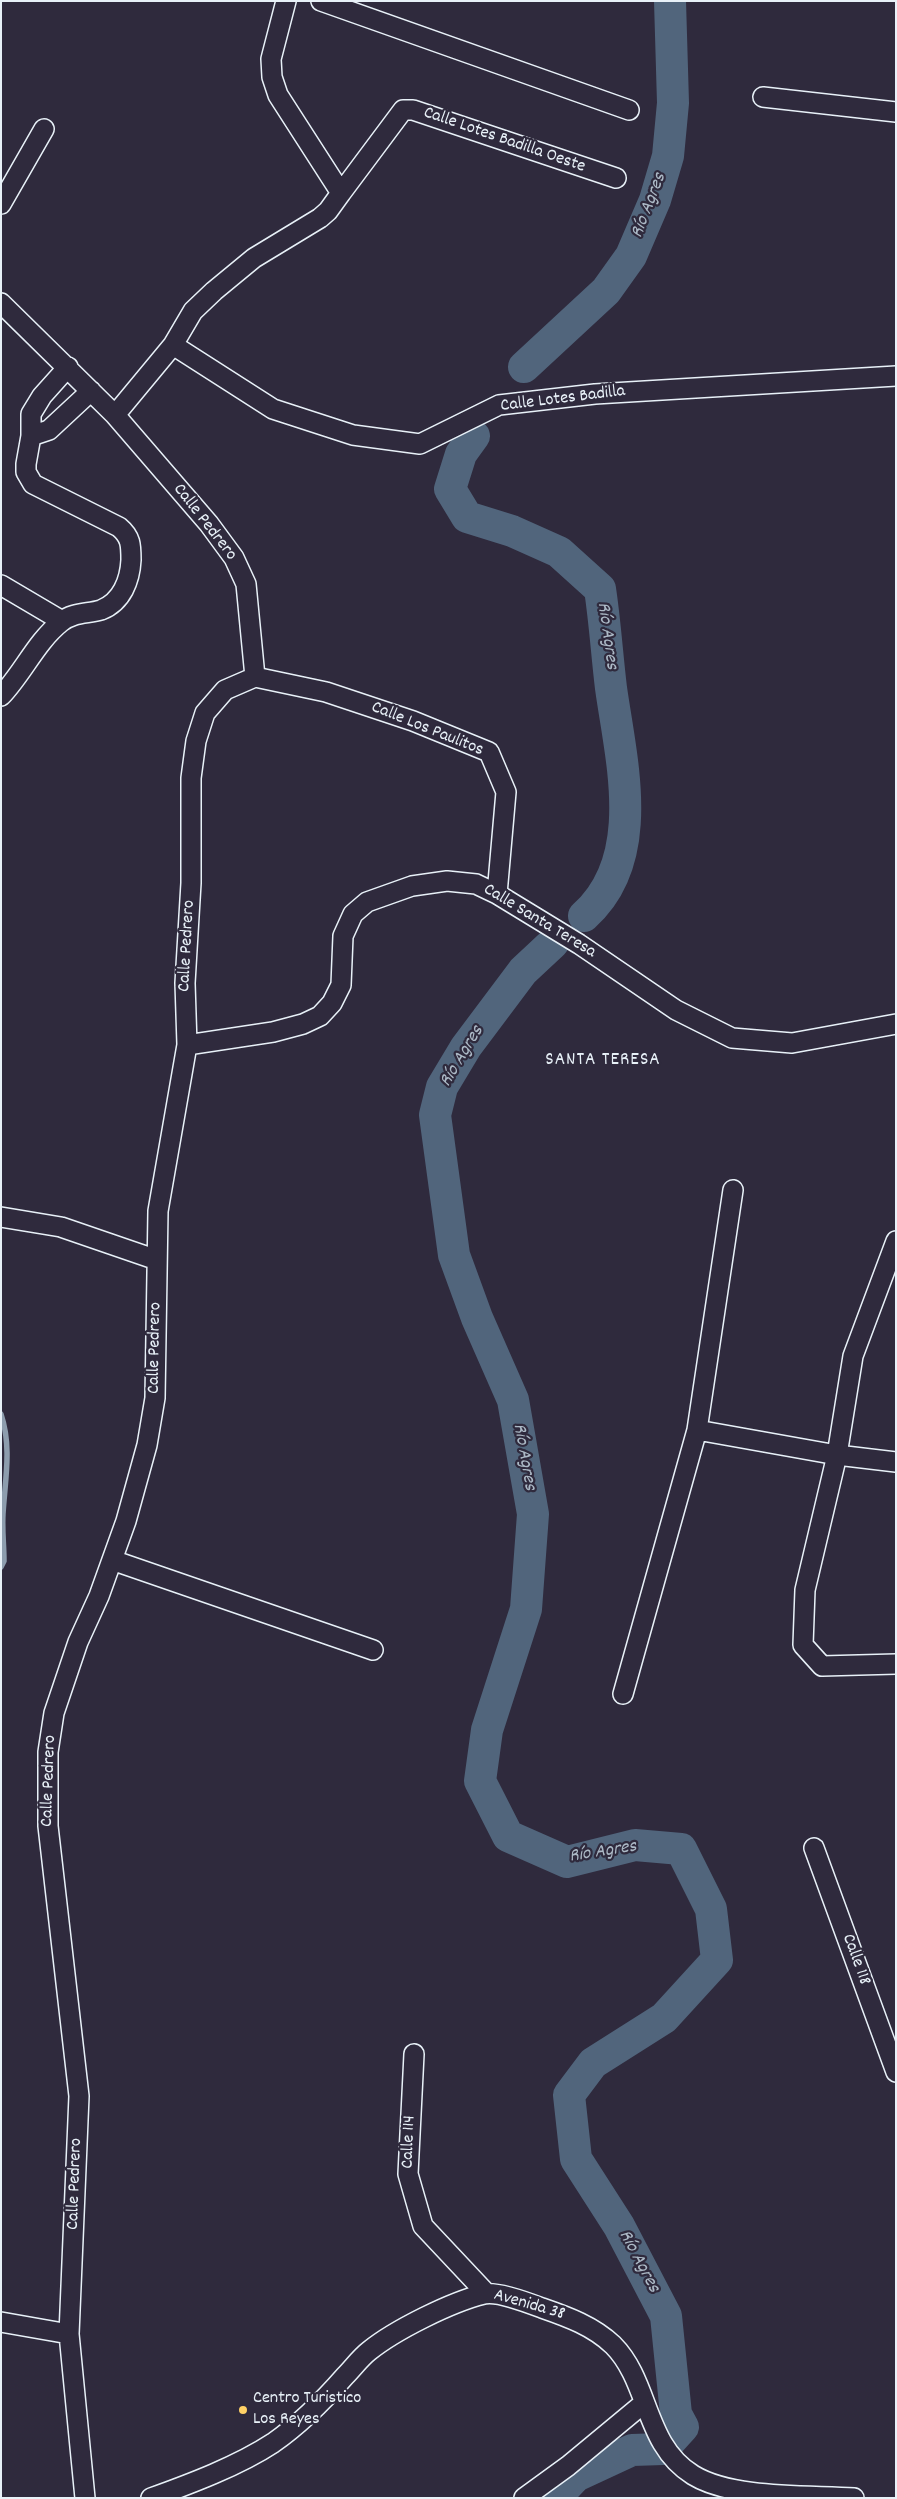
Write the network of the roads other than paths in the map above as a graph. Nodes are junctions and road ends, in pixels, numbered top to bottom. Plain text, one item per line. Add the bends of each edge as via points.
1 (286, 1) edge
2 (321, 1) edge
3 (763, 97) dead end
4 (629, 110) dead end
5 (896, 112) edge
6 (44, 129) dead end
7 (616, 178) dead end
8 (341, 193) junction
9 (1, 204) edge
10 (1, 303) edge
11 (174, 345) junction
12 (68, 367) junction
13 (896, 376) edge
14 (91, 391) junction
15 (115, 415) junction
16 (31, 436) junction
17 (1, 585) edge
18 (62, 621) junction
19 (255, 677) junction
20 (1, 696) edge
21 (497, 894) junction
22 (896, 1024) edge
23 (187, 1045) junction
24 (733, 1190) dead end
25 (1, 1217) edge
26 (896, 1241) edge
27 (157, 1260) junction
28 (697, 1430) junction
29 (837, 1455) junction
30 (896, 1462) edge
31 (112, 1560) junction
32 (373, 1650) dead end
33 (896, 1664) edge
34 (623, 1694) dead end
35 (814, 1848) dead end
36 (414, 2054) dead end
37 (896, 2072) edge
38 (486, 2293) junction
39 (1, 2322) edge
40 (69, 2334) junction
41 (644, 2404) junction
42 (749, 2495) edge
43 (85, 2498) edge
44 (151, 2498) edge
45 (524, 2498) edge
46 (854, 2498) edge

1 - 8 street via 272,58 272,77 278,95
2 - 4 street
3 - 5 street
6 - 9 street
7 - 8 street, Calle Lotes Badilla Oeste via 413,110 403,110
8 - 11 street via 320,218 254,258 214,291 193,311
10 - 12 street, Calle Pedrero
11 - 13 street, Calle Lotes Badilla via 273,409 353,435 420,444 499,405 595,394
11 - 15 street
12 - 14 street, Calle Pedrero
12 - 16 street via 31,414
14 - 15 street, Calle Pedrero
14 - 16 street via 49,430
15 - 19 street, Calle Pedrero via 209,524 234,558 246,584
16 - 18 street via 26,472 33,484 119,526 130,537 130,567 116,600 102,610
17 - 18 street
18 - 20 street
19 - 21 street, Calle Los Paulitos via 326,692 413,721 489,752 506,792
19 - 23 street, Calle Pedrero via 225,690 206,713 196,741 191,778 191,884 185,984
21 - 22 street, Calle Santa Teresa via 579,944 676,1010 732,1038 792,1043
21 - 23 street, Calle Santa Teresa via 476,884 447,881 412,886 368,902 348,922 343,936 341,985 332,1003 320,1016 272,1032
23 - 27 street, Calle Pedrero via 158,1211
24 - 28 street
25 - 27 street via 61,1227
26 - 29 street via 853,1356
27 - 31 street, Calle Pedrero via 155,1398 147,1445
28 - 29 street
28 - 34 street
29 - 30 street
29 - 33 street via 805,1590 803,1645 822,1666
31 - 32 street
31 - 40 street, Calle Pedrero via 78,1642 54,1713 48,1752 48,1826 79,2096
35 - 37 street, Calle 118
36 - 38 street, Calle 114 via 408,2174 422,2226
38 - 41 street, Avenida 38 via 529,2303 595,2330 630,2366
38 - 44 street, Avenida 38 via 387,2338 367,2352 317,2405 272,2443 202,2479
39 - 40 street
40 - 43 street, Calle Pedrero
41 - 42 street, Avenida 38 via 655,2432 674,2460 693,2475
41 - 45 street
42 - 46 street, Avenida 38

